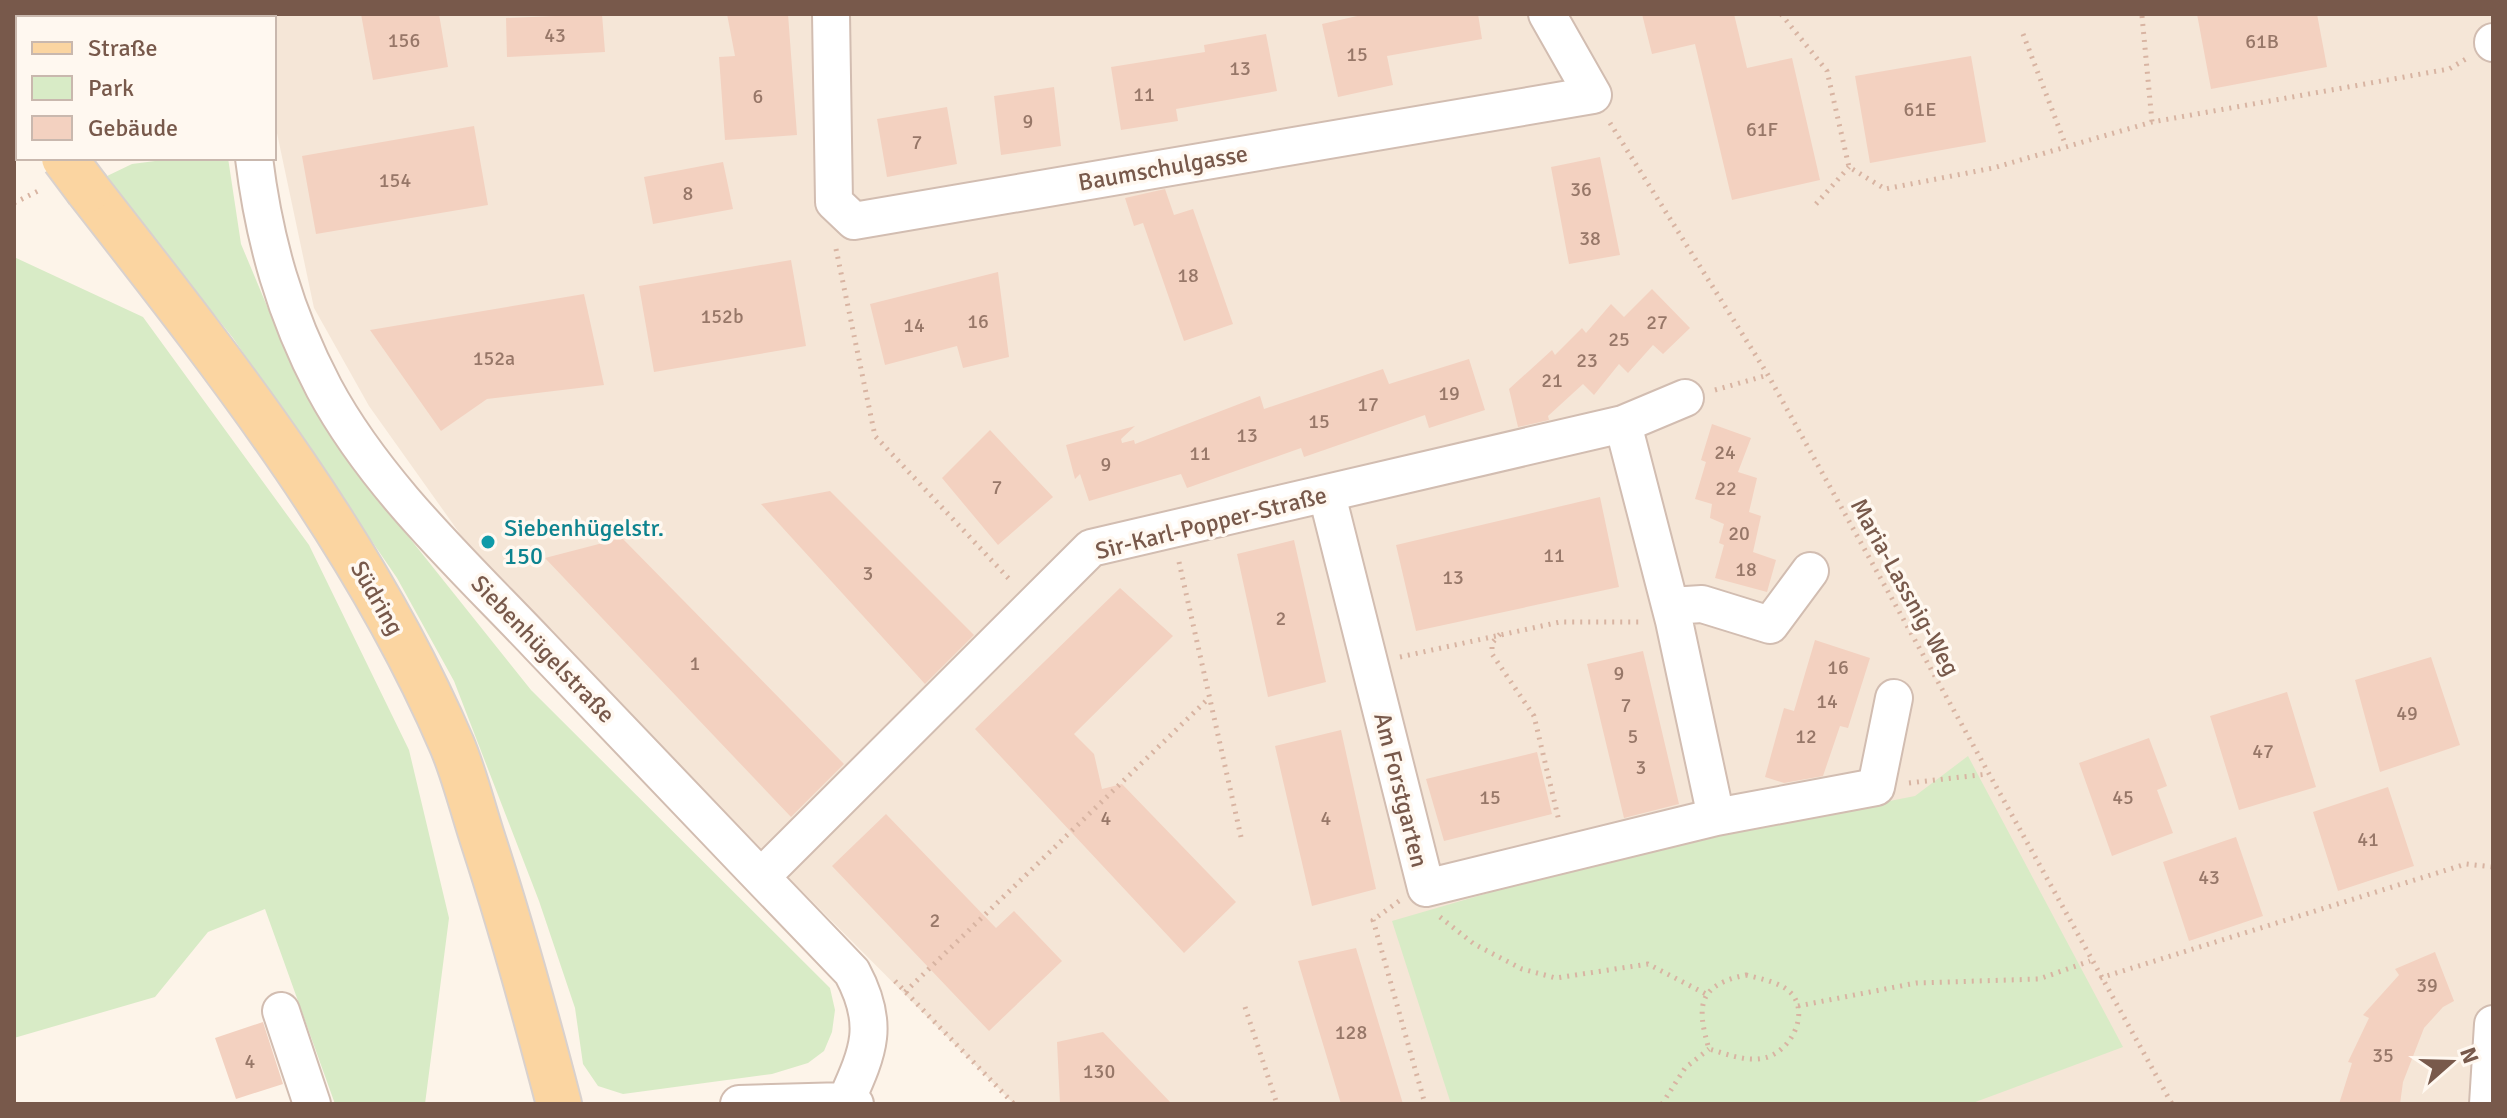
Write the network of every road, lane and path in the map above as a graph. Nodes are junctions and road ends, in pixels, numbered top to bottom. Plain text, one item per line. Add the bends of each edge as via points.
1 (831, 14) edge
2 (1547, 14) edge
3 (1781, 14) edge
4 (2142, 16) dead end
5 (2023, 34) dead end
6 (2493, 43) edge
7 (1593, 95) junction
8 (2152, 122) junction
9 (2066, 146) junction
10 (254, 160) edge
11 (1849, 167) junction
12 (76, 174) edge
13 (1816, 204) dead end
14 (854, 221) junction
15 (1768, 375) junction
16 (1685, 398) joint
17 (1623, 424) junction
18 (1327, 495) junction
19 (1172, 530) junction
20 (1810, 571) dead end
21 (1034, 605) junction
22 (1670, 606) junction
23 (1501, 633) junction
24 (1370, 664) junction
25 (1209, 698) junction
26 (1894, 698) dead end
27 (1988, 774) junction
28 (1876, 787) junction
29 (1716, 817) junction
30 (1241, 837) dead end
31 (1566, 854) junction
32 (2493, 867) edge
33 (761, 877) junction
34 (1426, 888) junction
35 (2090, 961) junction
36 (2100, 978) junction
37 (905, 992) dead end
38 (1706, 994) junction
39 (1798, 1006) junction
40 (1245, 1007) dead end
41 (281, 1011) dead end
42 (2493, 1024) edge
43 (1709, 1049) junction
44 (850, 1102) edge
45 (312, 1104) edge
46 (559, 1104) edge
47 (739, 1104) edge
48 (1277, 1104) edge
49 (1425, 1104) edge
50 (1662, 1104) edge
51 (2172, 1104) edge
52 (2488, 1104) edge

1 - 14 street via 834,202
2 - 7 street
3 - 11 path via 1827,71
4 - 8 path
5 - 9 path
6 - 8 path via 2449,69
7 - 14 street, Baumschulgasse
7 - 15 path, Maria-Lassnig-Weg
8 - 9 path
9 - 11 path via 1993,168 1885,189
10 - 33 street, Siebenhügelstraße via 261,221 292,322 326,391 369,457 472,574
11 - 13 path
12 - 46 main road, Südring via 201,334 308,485 392,620 453,747 522,962
14 - 21 path via 834,237 875,436
15 - 16 path
15 - 27 path, Maria-Lassnig-Weg
16 - 17 street, Sir-Karl-Popper-Straße
17 - 18 street, Sir-Karl-Popper-Straße
17 - 22 street
18 - 19 street, Sir-Karl-Popper-Straße
18 - 24 street, Am Forstgarten
19 - 21 street, Sir-Karl-Popper-Straße via 1091,548
19 - 25 path
20 - 22 street via 1770,625 1702,604
21 - 33 street, Sir-Karl-Popper-Straße
22 - 23 path via 1634,625 1560,622
22 - 29 street
23 - 24 path
23 - 31 path via 1492,643 1492,654 1534,716
24 - 34 street, Am Forstgarten
25 - 30 path
25 - 37 path
26 - 28 street
27 - 28 path
27 - 35 path, Maria-Lassnig-Weg
28 - 29 street, Am Forstgarten
29 - 31 street, Am Forstgarten
31 - 34 street, Am Forstgarten
32 - 36 path via 2466,864
33 - 44 street, Siebenhügelstraße via 852,972 867,1000 871,1028
34 - 38 path via 1443,922 1522,969 1556,978 1648,964
34 - 49 path via 1390,905 1373,920
35 - 36 path, Maria-Lassnig-Weg
35 - 39 path via 2039,979 1916,983
36 - 51 path, Maria-Lassnig-Weg
38 - 39 path via 1723,980 1746,975 1791,993
38 - 43 path via 1701,1023
39 - 43 path via 1795,1031 1783,1050 1765,1058 1738,1058
40 - 48 path
41 - 45 street
42 - 52 street
43 - 50 path via 1685,1068
44 - 47 street, Siebenhügelstraße

